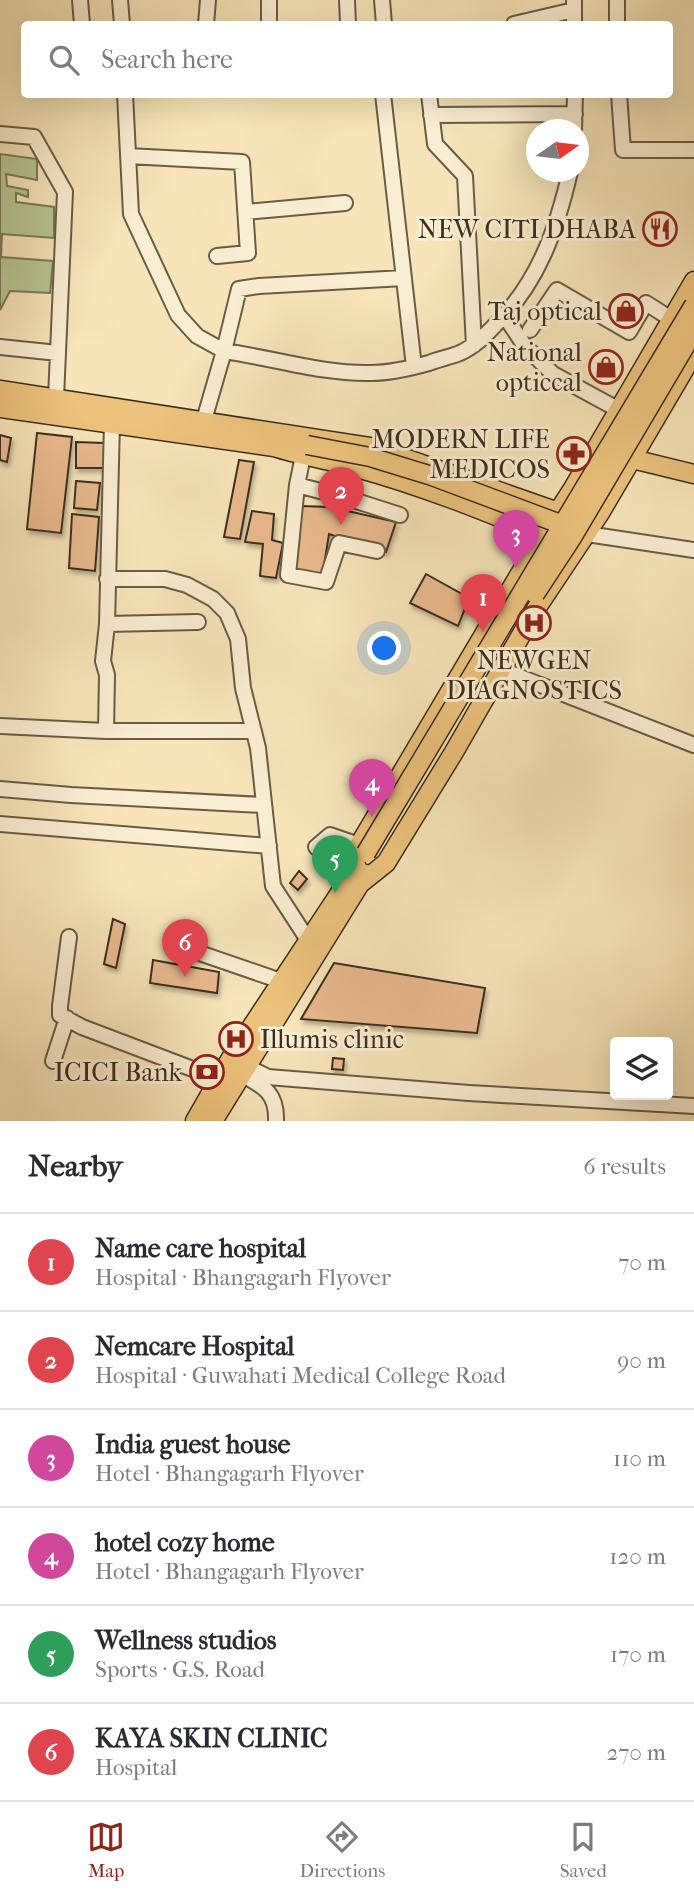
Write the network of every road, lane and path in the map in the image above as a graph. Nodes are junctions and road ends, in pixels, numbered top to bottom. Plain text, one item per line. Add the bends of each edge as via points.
1 (80, 0) edge
2 (120, 0) edge
3 (208, 0) edge
4 (269, 0) edge
5 (347, 0) edge
6 (382, 0) edge
7 (617, 0) edge
8 (574, 12) edge
9 (82, 21) edge
10 (122, 21) edge
11 (206, 21) edge
12 (269, 21) edge
13 (348, 21) edge
14 (384, 21) edge
15 (529, 21) edge
16 (617, 21) edge
17 (125, 98) edge
18 (383, 98) edge
19 (429, 98) edge
20 (575, 98) edge
21 (619, 98) edge
22 (575, 114) junction
23 (431, 115) junction
24 (575, 119) edge
25 (0, 134) edge
26 (694, 150) edge
27 (128, 156) junction
28 (568, 182) edge
29 (345, 203) dead end
30 (246, 212) junction
31 (217, 256) dead end
32 (404, 278) junction
33 (694, 281) edge
34 (694, 305) edge
35 (505, 316) junction
36 (671, 319) junction
37 (530, 330) dead end
38 (694, 331) edge
39 (474, 345) junction
40 (0, 347) edge
41 (224, 351) junction
42 (58, 353) junction
43 (692, 360) edge
44 (414, 367) junction
45 (0, 390) edge
46 (56, 398) junction
47 (0, 408) edge
48 (619, 410) junction
49 (204, 420) junction
50 (113, 423) junction
51 (280, 440) junction
52 (600, 443) junction
53 (305, 451) junction
54 (633, 456) junction
55 (354, 467) junction
56 (694, 467) edge
57 (694, 474) edge
58 (297, 485) junction
59 (347, 498) junction
60 (400, 515) dead end
61 (560, 518) junction
62 (587, 534) junction
63 (543, 535) junction
64 (694, 550) edge
65 (377, 551) dead end
66 (530, 559) junction
67 (560, 575) junction
68 (107, 579) junction
69 (198, 622) dead end
70 (107, 624) junction
71 (502, 670) junction
72 (0, 726) edge
73 (106, 731) junction
74 (254, 731) junction
75 (694, 745) edge
76 (0, 789) edge
77 (263, 805) junction
78 (0, 824) edge
79 (269, 846) junction
80 (368, 851) junction
81 (356, 879) junction
82 (69, 937) dead end
83 (308, 940) junction
84 (182, 947) dead end
85 (281, 981) junction
86 (67, 1018) junction
87 (52, 1061) dead end
88 (233, 1069) junction
89 (694, 1106) edge
90 (195, 1121) edge
91 (213, 1121) edge
92 (276, 1121) edge

1 - 9 street
2 - 10 street
3 - 11 street
4 - 12 street
5 - 13 street
6 - 14 street
7 - 16 street
8 - 15 street
17 - 27 street
18 - 32 street
19 - 23 street
20 - 22 street
21 - 26 street via 622,150
22 - 23 street
22 - 24 street
23 - 39 street via 435,144 465,176
25 - 42 street via 34,137 65,192
27 - 30 street via 242,162
27 - 41 street via 131,214 178,315 197,337
28 - 35 street via 539,267
29 - 30 street
30 - 31 street via 248,253
32 - 41 street via 239,289
32 - 44 street
33 - 36 main road
34 - 61 main road, bridge
35 - 39 street
35 - 48 street via 524,345 553,373
36 - 37 street via 646,303 629,332 557,290
36 - 48 main road
38 - 80 main road, bridge via 587,512
39 - 44 street
40 - 42 street
41 - 44 street via 325,370 372,373
41 - 49 street
42 - 46 street
43 - 54 main road
45 - 46 main road
46 - 49 main road
47 - 50 main road
48 - 52 main road
49 - 51 main road
50 - 51 main road via 207,439
50 - 68 street
51 - 53 main road
51 - 61 main road via 376,449
52 - 54 main road
52 - 61 main road
53 - 55 main road
53 - 58 street
53 - 61 main road, bridge via 370,457
54 - 56 main road
54 - 57 main road
54 - 62 main road
55 - 59 street
55 - 63 main road
58 - 59 street
58 - 65 street via 288,575 326,582 339,543
59 - 60 street
61 - 63 main road
61 - 80 main road, bridge
62 - 64 street
62 - 67 main road
63 - 66 main road
66 - 67 main road
66 - 80 main road
67 - 71 main road
68 - 70 street
68 - 74 street via 165,579 213,598 227,613 238,639
69 - 70 street
70 - 73 street via 103,661
71 - 75 street
71 - 81 main road via 387,863
72 - 73 street
73 - 74 street
74 - 77 street
76 - 77 street
77 - 79 street
78 - 79 street
79 - 83 street via 273,886
80 - 81 main road
80 - 81 street via 330,835 316,847
81 - 83 main road
81 - 88 main road
82 - 86 street via 60,1006 60,1015
83 - 85 main road
84 - 85 street
85 - 88 main road
86 - 87 street
86 - 88 street
88 - 89 street via 281,1079
88 - 90 main road
88 - 91 main road
88 - 92 street via 264,1087 277,1105

